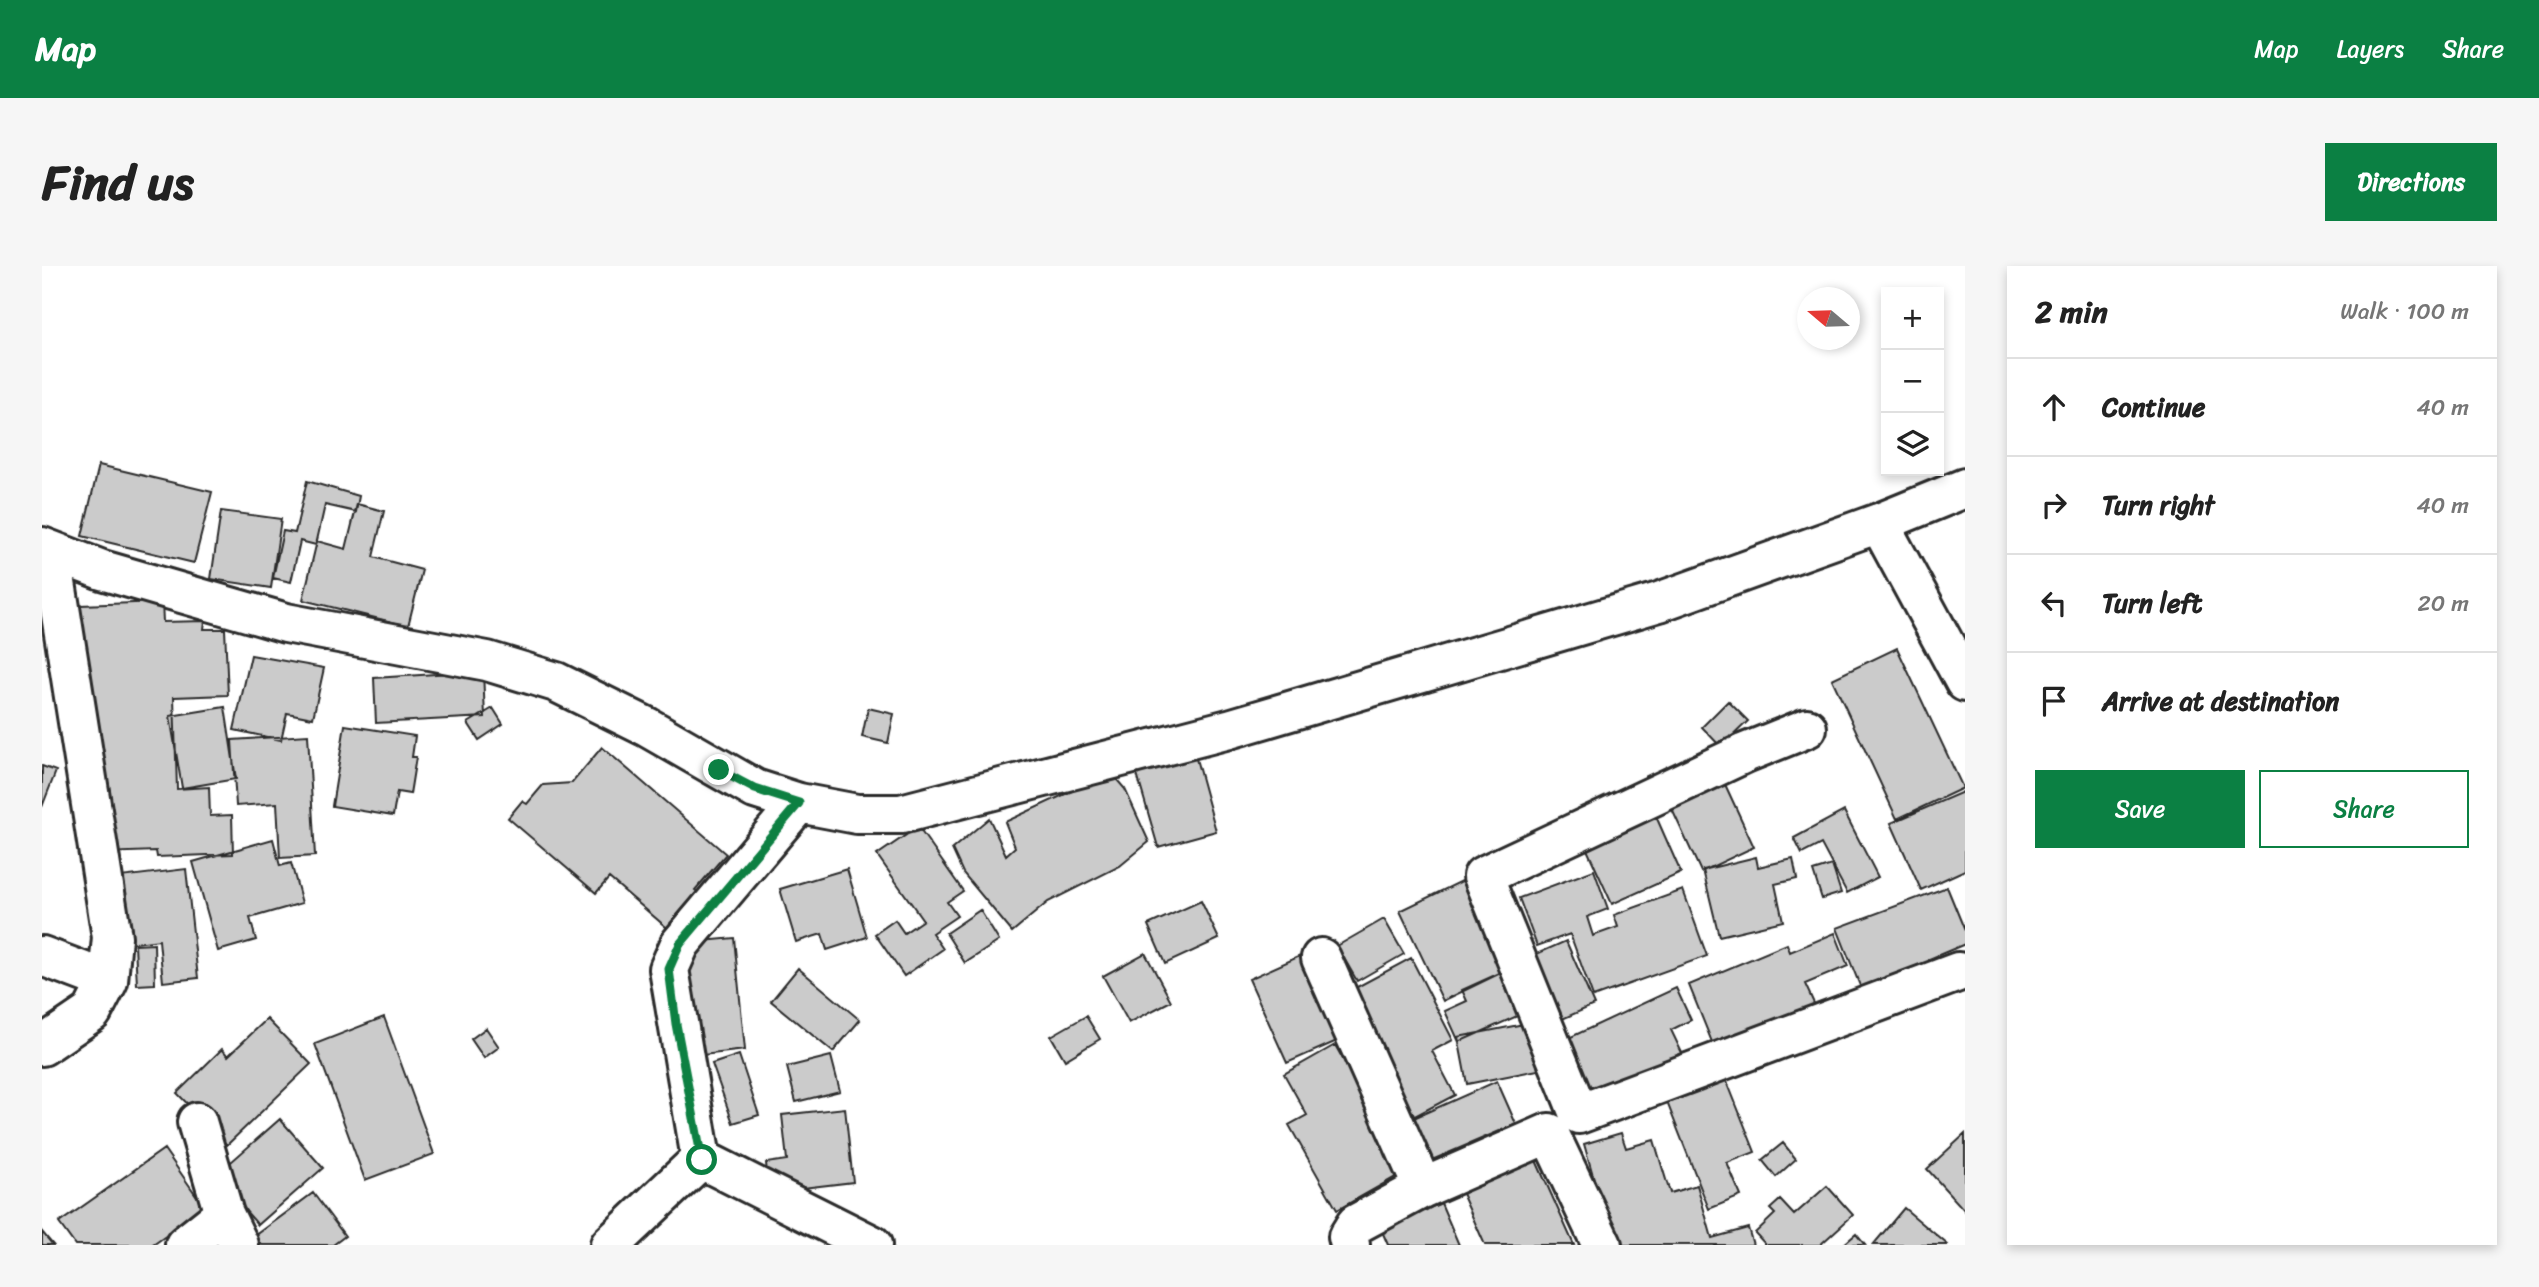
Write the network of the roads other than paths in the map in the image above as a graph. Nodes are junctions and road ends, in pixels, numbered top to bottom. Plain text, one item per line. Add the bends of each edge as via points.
1 (1965, 488) edge
2 (1879, 523) junction
3 (47, 549) edge
4 (1965, 682) edge
5 (1807, 728) dead end
6 (799, 803) junction
7 (42, 956) edge
8 (1321, 958) dead end
9 (1958, 972) dead end
10 (108, 981) junction
11 (42, 1046) edge
12 (197, 1122) dead end
13 (1564, 1123) junction
14 (702, 1160) junction
15 (1423, 1188) junction
16 (231, 1229) edge
17 (185, 1245) edge
18 (610, 1245) edge
19 (872, 1245) edge
20 (1350, 1245) edge
21 (1602, 1245) edge

1 - 2 street
2 - 4 street
2 - 6 street via 1659,602 1060,775 901,814 857,814
3 - 6 street via 102,570 286,623 487,661 556,682 755,789
3 - 10 street via 111,925
5 - 13 street via 1483,876
6 - 14 street via 680,944 669,969
7 - 10 street
8 - 15 street
9 - 13 street
10 - 11 street via 92,1012
12 - 16 street
13 - 15 street
13 - 21 street
14 - 18 street
14 - 19 street
15 - 20 street via 1356,1224 1348,1237
16 - 17 street

